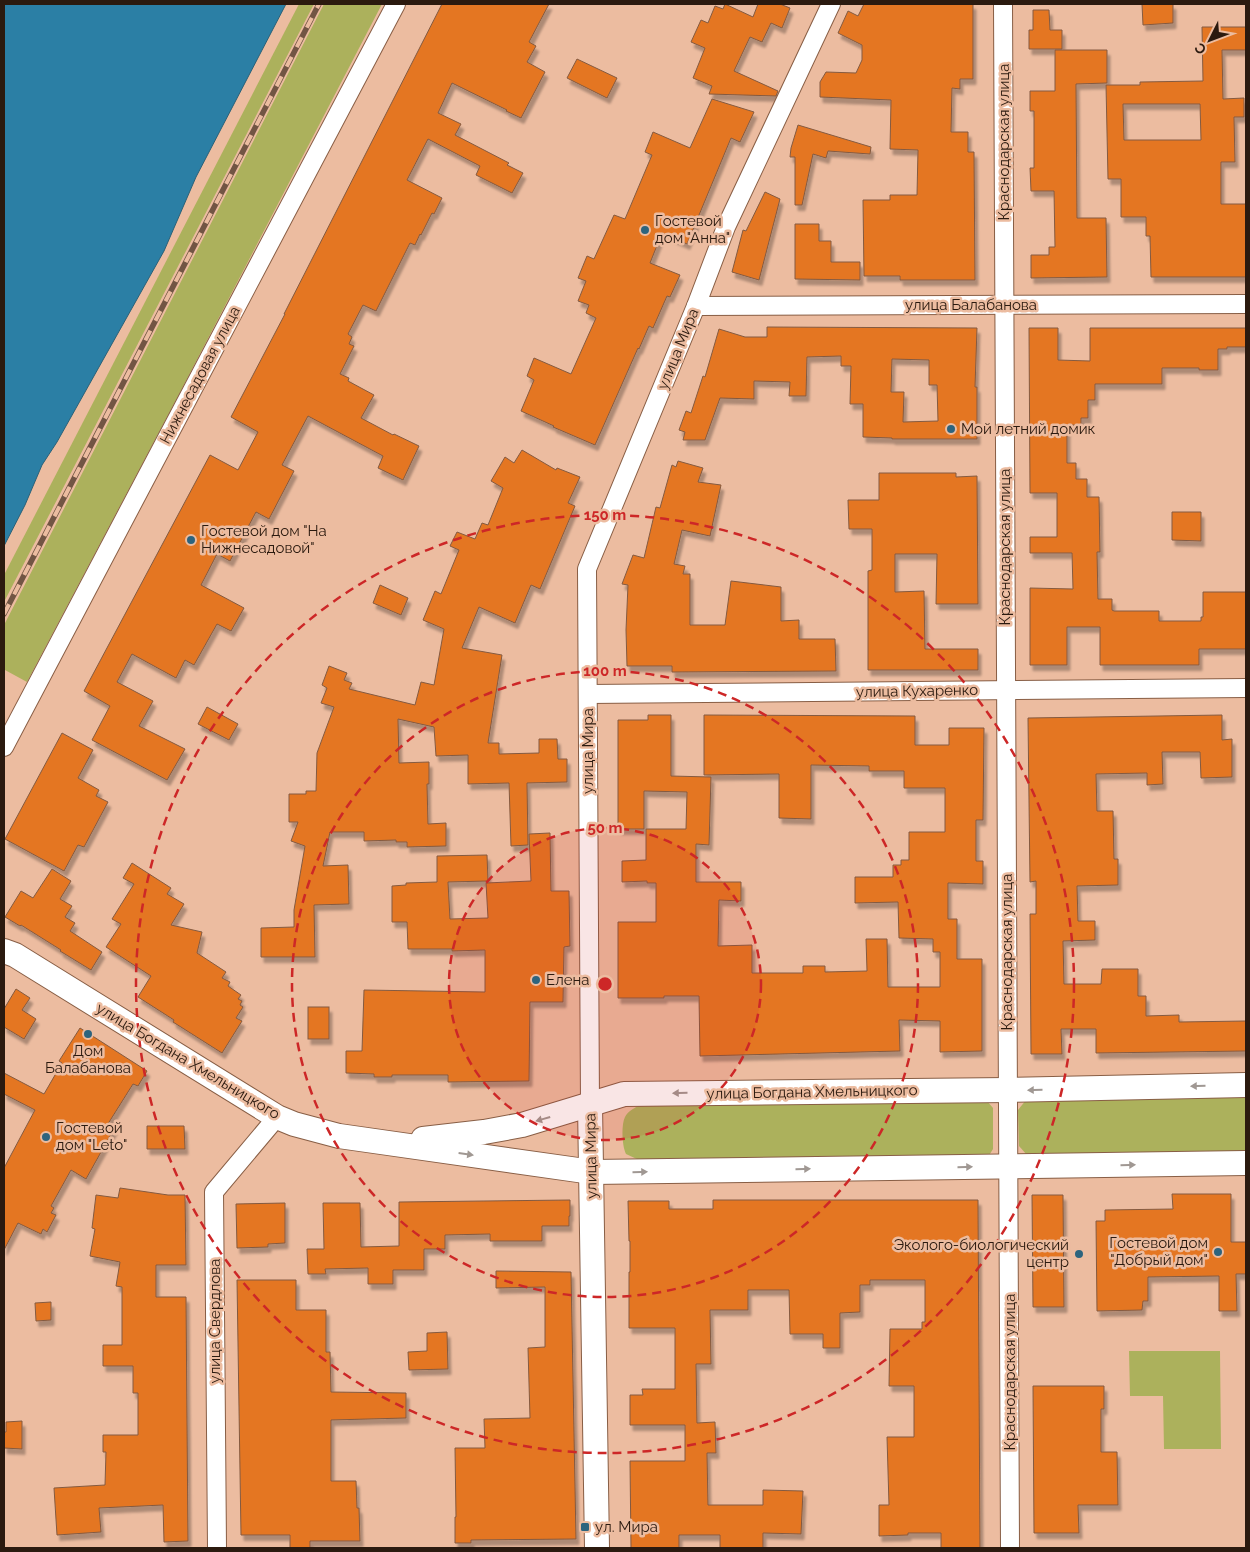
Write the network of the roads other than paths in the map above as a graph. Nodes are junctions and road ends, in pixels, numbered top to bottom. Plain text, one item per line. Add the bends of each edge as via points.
1 (396, 4) edge
2 (831, 4) edge
3 (1003, 4) edge
4 (1246, 304) edge
5 (1004, 305) junction
6 (696, 306) junction
7 (1246, 688) edge
8 (1006, 690) junction
9 (588, 694) junction
10 (4, 747) edge
11 (7, 952) edge
12 (1246, 1085) edge
13 (1008, 1090) junction
14 (590, 1105) junction
15 (277, 1117) junction
16 (384, 1142) junction
17 (1246, 1163) edge
18 (1008, 1166) junction
19 (592, 1172) junction
20 (217, 1548) edge
21 (597, 1548) edge
22 (1010, 1548) edge

1 - 10 street, Нижнесадовая улица
2 - 6 street, улица Мира via 726,227
3 - 5 street, Краснодарская улица
4 - 5 street, улица Балабанова
5 - 6 street, улица Балабанова
5 - 8 street, Краснодарская улица
6 - 9 street, улица Мира via 587,569
7 - 8 street, улица Кухаренко
8 - 9 street, улица Кухаренко
8 - 13 street, Краснодарская улица
9 - 14 street, улица Мира
11 - 15 main road, улица Богдана Хмельницкого
12 -> 13 main road, улица Богдана Хмельницкого
13 -> 14 main road, улица Богдана Хмельницкого via 624,1094
13 - 18 street, Краснодарская улица
14 -> 16 main road, улица Богдана Хмельницкого via 522,1125 484,1132
14 - 19 main road, улица Мира
15 - 16 main road, улица Богдана Хмельницкого via 339,1136
15 - 20 street, улица Свердлова via 214,1192
16 -> 19 main road, улица Богдана Хмельницкого
18 -> 17 main road, улица Богдана Хмельницкого
19 -> 18 main road, улица Богдана Хмельницкого
18 - 22 street, Краснодарская улица
19 - 21 main road, улица Мира

